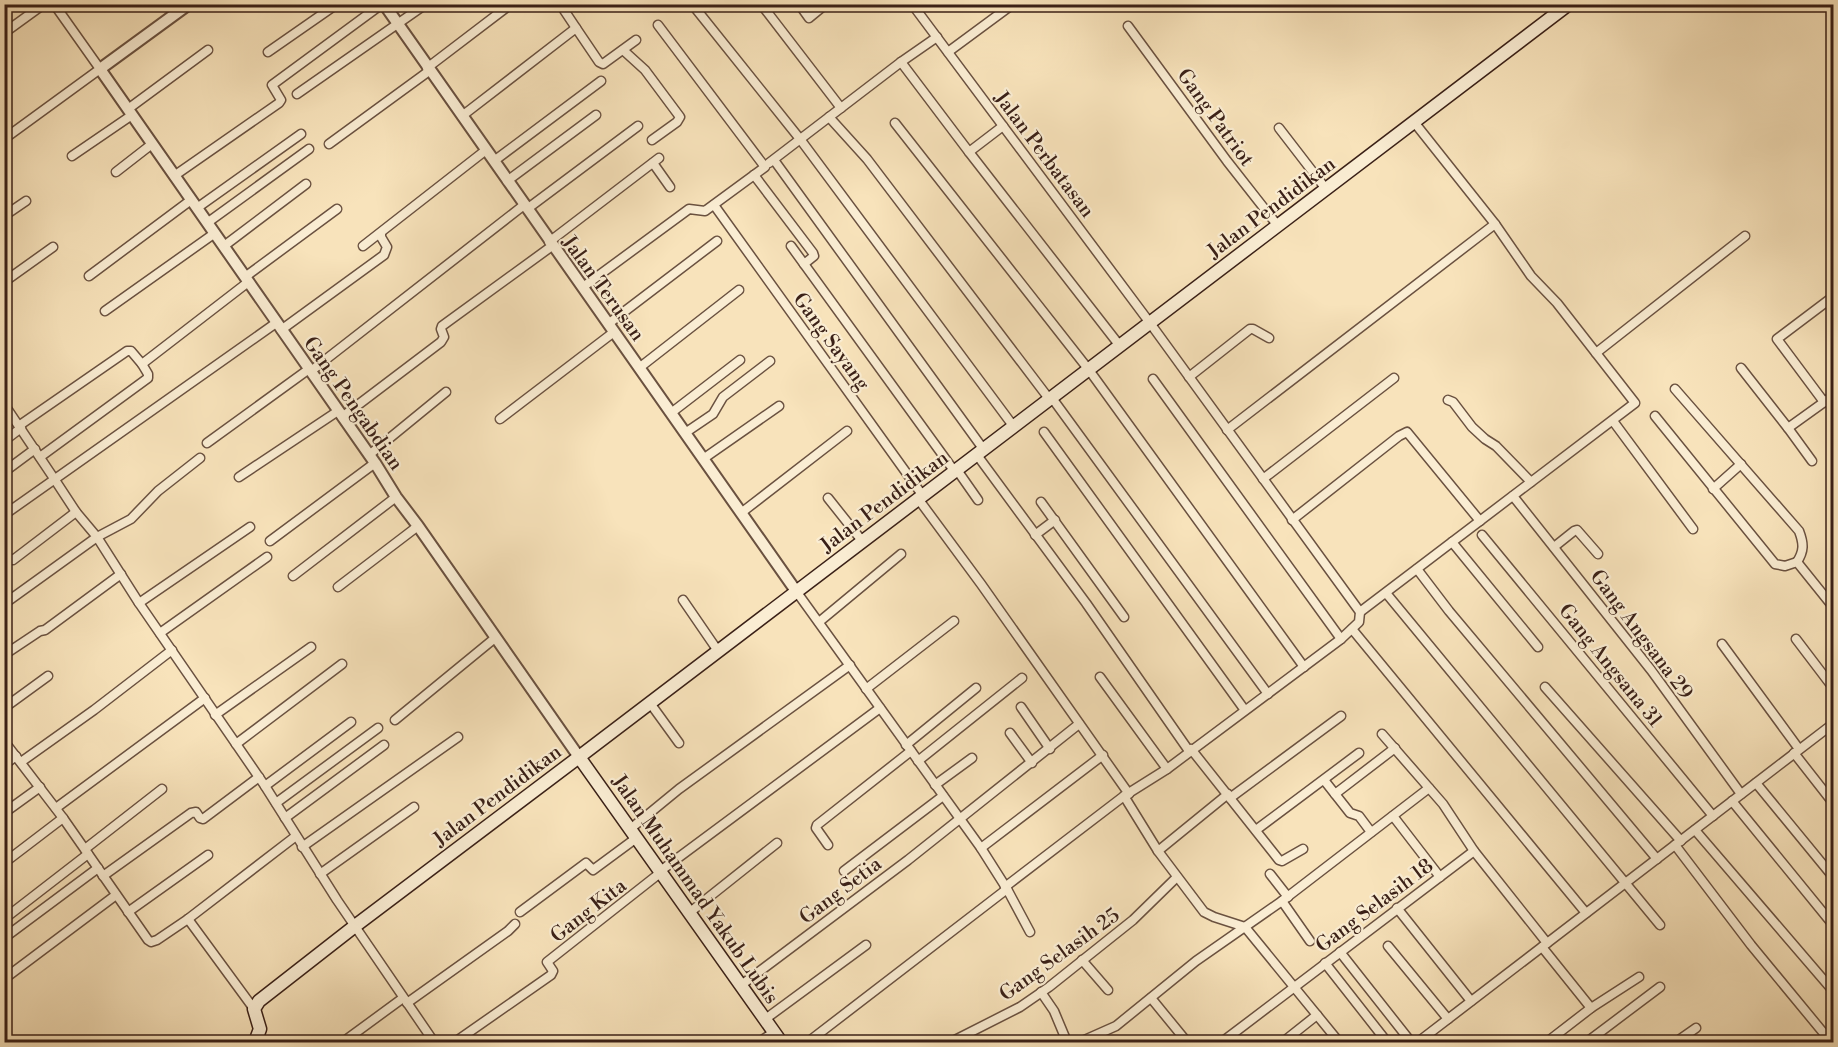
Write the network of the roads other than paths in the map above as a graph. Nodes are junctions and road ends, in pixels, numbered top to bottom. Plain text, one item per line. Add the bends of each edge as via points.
1 (44, 4) edge
2 (54, 4) edge
3 (189, 4) edge
4 (337, 4) edge
5 (383, 4) edge
6 (426, 4) edge
7 (511, 4) edge
8 (560, 4) edge
9 (692, 4) edge
10 (761, 4) edge
11 (799, 4) edge
12 (826, 4) edge
13 (912, 4) edge
14 (1013, 4) edge
15 (1569, 4) edge
16 (396, 24) junction
17 (658, 25) dead end
18 (1128, 26) dead end
19 (576, 28) junction
20 (4, 33) edge
21 (937, 37) junction
22 (636, 40) dead end
23 (208, 50) dead end
24 (623, 50) junction
25 (268, 52) dead end
26 (948, 52) junction
27 (901, 62) junction
28 (100, 69) junction
29 (428, 69) junction
30 (601, 81) dead end
31 (297, 94) dead end
32 (841, 108) junction
33 (130, 112) junction
34 (596, 115) dead end
35 (462, 116) junction
36 (829, 117) junction
37 (1414, 122) junction
38 (895, 123) dead end
39 (638, 126) dead end
40 (1003, 126) junction
41 (1279, 128) dead end
42 (302, 134) dead end
43 (4, 139) edge
44 (800, 139) junction
45 (652, 141) dead end
46 (152, 144) junction
47 (329, 144) dead end
48 (309, 149) dead end
49 (486, 150) junction
50 (969, 152) junction
51 (72, 156) dead end
52 (774, 160) junction
53 (494, 161) junction
54 (765, 167) junction
55 (116, 172) dead end
56 (754, 175) junction
57 (174, 176) junction
58 (507, 181) junction
59 (306, 184) dead end
60 (670, 187) dead end
61 (1326, 189) junction
62 (26, 201) dead end
63 (194, 204) junction
64 (714, 205) junction
65 (525, 207) junction
66 (337, 209) dead end
67 (4, 216) edge
68 (207, 223) junction
69 (1495, 224) junction
70 (1278, 226) junction
71 (214, 233) junction
72 (381, 233) junction
73 (1745, 236) dead end
74 (717, 241) dead end
75 (550, 244) junction
76 (224, 246) junction
77 (363, 246) dead end
78 (791, 246) dead end
79 (53, 247) dead end
80 (804, 264) junction
81 (89, 276) dead end
82 (246, 280) junction
83 (4, 282) edge
84 (583, 287) junction
85 (739, 290) dead end
86 (1833, 296) edge
87 (105, 311) dead end
88 (1150, 323) junction
89 (278, 326) junction
90 (611, 328) junction
91 (1269, 338) dead end
92 (1120, 346) junction
93 (1596, 353) junction
94 (740, 360) dead end
95 (770, 361) dead end
96 (142, 364) junction
97 (639, 368) junction
98 (1741, 368) dead end
99 (310, 370) junction
100 (1089, 370) junction
101 (1189, 377) junction
102 (1394, 378) dead end
103 (1153, 379) dead end
104 (1675, 388) dead end
105 (447, 392) dead end
106 (1833, 394) edge
107 (1051, 399) junction
108 (1448, 400) dead end
109 (1824, 402) junction
110 (4, 404) edge
111 (779, 406) dead end
112 (670, 413) junction
113 (340, 414) junction
114 (1655, 416) dead end
115 (500, 419) dead end
116 (1612, 421) junction
117 (20, 426) junction
118 (1014, 427) junction
119 (1788, 428) junction
120 (1227, 430) junction
121 (847, 431) dead end
122 (1044, 432) dead end
123 (685, 433) junction
124 (4, 441) edge
125 (207, 443) dead end
126 (38, 453) junction
127 (980, 453) junction
128 (200, 458) dead end
129 (372, 459) junction
130 (704, 459) junction
131 (1812, 462) dead end
132 (1741, 464) junction
133 (956, 471) junction
134 (4, 472) edge
135 (239, 477) dead end
136 (1263, 479) junction
137 (55, 480) junction
138 (1531, 482) junction
139 (1713, 489) junction
140 (1513, 496) junction
141 (396, 498) junction
142 (828, 498) dead end
143 (921, 498) junction
144 (978, 500) dead end
145 (1041, 502) dead end
146 (76, 512) junction
147 (741, 513) junction
148 (4, 515) edge
149 (1055, 520) junction
150 (1292, 520) junction
151 (1480, 520) junction
152 (418, 526) junction
153 (250, 527) dead end
154 (1693, 529) dead end
155 (1035, 535) junction
156 (1482, 535) dead end
157 (97, 537) junction
158 (270, 541) dead end
159 (863, 542) junction
160 (1452, 542) junction
161 (1554, 548) junction
162 (901, 554) dead end
163 (1598, 554) dead end
164 (4, 556) edge
165 (267, 557) dead end
166 (1797, 562) junction
167 (1417, 569) junction
168 (121, 574) junction
169 (293, 576) dead end
170 (338, 587) dead end
171 (796, 591) junction
172 (1386, 593) junction
173 (683, 600) dead end
174 (139, 603) junction
175 (4, 604) edge
176 (1833, 608) edge
177 (1360, 612) junction
178 (1124, 617) dead end
179 (954, 621) dead end
180 (819, 622) junction
181 (1352, 629) junction
182 (160, 633) junction
183 (493, 636) junction
184 (1341, 639) junction
185 (1796, 639) dead end
186 (1722, 644) dead end
187 (311, 647) dead end
188 (1538, 647) dead end
189 (172, 650) junction
190 (718, 651) junction
191 (4, 655) edge
192 (342, 664) dead end
193 (850, 665) junction
194 (1304, 667) junction
195 (48, 676) dead end
196 (1100, 677) dead end
197 (1022, 678) dead end
198 (1545, 687) dead end
199 (866, 688) junction
200 (976, 688) dead end
201 (1833, 689) edge
202 (1268, 694) junction
203 (205, 698) junction
204 (650, 703) junction
205 (1021, 707) dead end
206 (4, 708) edge
207 (880, 708) junction
208 (1244, 710) junction
209 (215, 715) junction
210 (1341, 716) dead end
211 (395, 720) dead end
212 (351, 722) dead end
213 (1833, 723) edge
214 (1079, 724) junction
215 (378, 728) dead end
216 (1010, 733) dead end
217 (1382, 734) dead end
218 (458, 737) dead end
219 (4, 741) edge
220 (679, 743) dead end
221 (236, 744) junction
222 (384, 745) dead end
223 (909, 748) junction
224 (1395, 748) junction
225 (1050, 749) junction
226 (1190, 750) junction
227 (1797, 751) junction
228 (1359, 753) dead end
229 (1103, 755) junction
230 (579, 757) junction
231 (972, 758) dead end
232 (18, 759) junction
233 (918, 761) junction
234 (1032, 763) junction
235 (4, 765) edge
236 (1167, 769) junction
237 (259, 777) junction
238 (1324, 780) junction
239 (1756, 783) junction
240 (935, 785) junction
241 (265, 786) junction
242 (40, 787) junction
243 (1429, 788) junction
244 (162, 789) dead end
245 (1335, 794) junction
246 (1741, 794) junction
247 (1127, 795) junction
248 (942, 796) junction
249 (1229, 796) junction
250 (1732, 801) junction
251 (276, 803) junction
252 (1833, 804) edge
253 (414, 807) dead end
254 (56, 808) junction
255 (4, 813) edge
256 (1394, 816) junction
257 (1713, 816) junction
258 (63, 818) junction
259 (285, 818) junction
260 (959, 820) junction
261 (1256, 830) junction
262 (1695, 830) junction
263 (1371, 832) junction
264 (632, 834) junction
265 (296, 836) junction
266 (777, 843) dead end
267 (1678, 843) junction
268 (828, 845) dead end
269 (302, 847) junction
270 (981, 848) junction
271 (1303, 849) dead end
272 (1474, 850) junction
273 (1158, 851) junction
274 (87, 852) junction
275 (208, 855) dead end
276 (1657, 859) junction
277 (4, 863) edge
278 (98, 868) junction
279 (844, 871) dead end
280 (660, 872) junction
281 (320, 874) junction
282 (1270, 874) dead end
283 (103, 876) junction
284 (1177, 877) junction
285 (1440, 877) junction
286 (1833, 878) edge
287 (1624, 884) junction
288 (1006, 888) junction
289 (116, 895) junction
290 (1285, 899) junction
291 (1397, 908) junction
292 (128, 912) junction
293 (520, 912) dead end
294 (689, 913) junction
295 (1586, 913) junction
296 (4, 919) edge
297 (188, 919) junction
298 (515, 924) dead end
299 (1660, 925) dead end
300 (355, 926) junction
301 (1833, 926) edge
302 (1245, 927) junction
303 (1030, 932) dead end
304 (4, 938) edge
305 (1310, 941) dead end
306 (866, 945) dead end
307 (1544, 945) junction
308 (1388, 946) dead end
309 (1341, 952) junction
310 (1082, 960) junction
311 (1325, 963) junction
312 (1640, 977) dead end
313 (4, 979) edge
314 (740, 986) junction
315 (1294, 987) junction
316 (1660, 987) dead end
317 (1108, 990) dead end
318 (1041, 992) junction
319 (1833, 992) edge
320 (1151, 998) junction
321 (405, 1000) junction
322 (1471, 1001) junction
323 (1591, 1008) junction
324 (254, 1009) junction
325 (1317, 1014) junction
326 (1448, 1019) junction
327 (764, 1020) junction
328 (1696, 1028) dead end
329 (777, 1038) edge
330 (1424, 1041) edge
331 (255, 1042) edge
332 (343, 1042) edge
333 (434, 1042) edge
334 (455, 1042) edge
335 (759, 1042) edge
336 (808, 1042) edge
337 (951, 1042) edge
338 (1067, 1042) edge
339 (1080, 1042) edge
340 (1187, 1042) edge
341 (1223, 1042) edge
342 (1282, 1042) edge
343 (1339, 1042) edge
344 (1387, 1042) edge
345 (1411, 1042) edge
346 (1547, 1042) edge
347 (1587, 1042) edge
348 (1676, 1042) edge
349 (1831, 1042) edge

1 - 20 street
2 - 28 street
3 - 28 street
4 - 25 street
5 - 16 street, Jalan Terusan
5 - 57 street via 272,85 279,103
6 - 16 street
7 - 29 street
8 - 19 street
9 - 44 street
10 - 32 street
11 - 12 street via 809,18
13 - 21 street, Jalan Perbatasan
14 - 26 street
15 - 37 main road, Jalan Pendidikan
16 - 29 street, Jalan Terusan
16 - 31 street
17 - 54 street
18 - 70 street, Gang Patriot
19 - 24 street via 603,64
19 - 35 street
21 - 26 street, Jalan Perbatasan
21 - 27 street
22 - 24 street
23 - 33 street
24 - 45 street via 645,70 680,117
26 - 40 street, Jalan Perbatasan
27 - 32 street
27 - 50 street
28 - 33 street, Gang Pengabdian
28 - 43 street
29 - 35 street, Jalan Terusan
29 - 47 street
30 - 53 street
32 - 36 street
33 - 46 street, Gang Pengabdian
33 - 51 street
34 - 58 street
35 - 49 street, Jalan Terusan
36 - 44 street
36 - 107 street via 867,159
37 - 61 main road, Jalan Pendidikan
37 - 69 street
38 - 100 street
39 - 65 street
40 - 50 street
40 - 88 street, Jalan Perbatasan
41 - 61 street
42 - 63 street
44 - 52 street
44 - 118 street
46 - 55 street
46 - 57 street, Gang Pengabdian
48 - 68 street
49 - 53 street, Jalan Terusan
49 - 72 street
50 - 92 street
52 - 54 street
52 - 127 street
53 - 58 street, Jalan Terusan
54 - 56 street
56 - 64 street
56 - 80 street via 813,253
57 - 63 street, Gang Pengabdian
58 - 65 street, Jalan Terusan
59 - 76 street
60 - 75 street via 656,161
61 - 70 main road, Jalan Pendidikan
62 - 67 street
63 - 68 street, Gang Pengabdian
63 - 81 street
64 - 84 street via 705,211 689,209
64 - 143 street, Gang Sayang
65 - 75 street, Jalan Terusan
65 - 99 street
66 - 82 street
68 - 71 street, Gang Pengabdian
69 - 93 street via 1531,276
69 - 120 street
70 - 88 main road, Jalan Pendidikan
71 - 76 street, Gang Pengabdian
71 - 87 street
72 - 77 street
72 - 89 street via 387,247 384,255
73 - 93 street
74 - 90 street
75 - 84 street, Jalan Terusan
75 - 113 street via 442,326 441,342
76 - 82 street, Gang Pengabdian
78 - 80 street
79 - 83 street
80 - 133 street
82 - 89 street, Gang Pengabdian
82 - 96 street
84 - 90 street, Jalan Terusan
85 - 97 street
86 - 109 street via 1777,339
88 - 92 main road, Jalan Pendidikan
88 - 101 street, Jalan Perbatasan
89 - 99 street, Gang Pengabdian
89 - 137 street
90 - 97 street, Jalan Terusan
90 - 115 street
91 - 101 street via 1250,329
92 - 100 main road, Jalan Pendidikan
93 - 116 street via 1635,403
94 - 112 street
95 - 123 street via 723,397 713,414
96 - 117 street via 127,351
96 - 126 street via 148,378
97 - 112 street, Jalan Terusan
98 - 119 street
99 - 113 street, Gang Pengabdian
99 - 125 street
100 - 107 main road, Jalan Pendidikan
100 - 194 street
101 - 120 street, Jalan Perbatasan
102 - 136 street
103 - 184 street
104 - 132 street
105 - 129 street
106 - 109 street
107 - 118 main road, Jalan Pendidikan
107 - 202 street
108 - 138 street
109 - 119 street
110 - 117 street
111 - 130 street
112 - 123 street, Jalan Terusan
113 - 129 street, Gang Pengabdian
113 - 135 street
114 - 139 street
116 - 138 street
116 - 154 street
117 - 124 street
117 - 126 street
118 - 127 main road, Jalan Pendidikan
119 - 131 street
120 - 136 street, Jalan Perbatasan
121 - 147 street
122 - 208 street
123 - 130 street, Jalan Terusan
126 - 134 street
126 - 137 street
127 - 133 main road, Jalan Pendidikan
127 - 155 street
128 - 157 street via 158,491 131,519
129 - 141 street, Gang Pengabdian
129 - 158 street
130 - 147 street, Jalan Terusan
132 - 139 street
132 - 166 street via 1799,531 1804,543
133 - 143 main road, Jalan Pendidikan
133 - 144 street
136 - 150 street, Jalan Perbatasan
137 - 146 street
137 - 148 street
138 - 140 street
139 - 166 street via 1775,564
140 - 151 street
140 - 161 street, Gang Angsana 29
141 - 152 street, Gang Pengabdian
141 - 169 street
142 - 159 street
143 - 159 main road, Jalan Pendidikan
143 - 214 street, Gang Sayang
145 - 149 street
146 - 157 street
146 - 164 street via 13,560
147 - 171 street, Jalan Terusan
149 - 155 street
149 - 178 street
150 - 151 street via 1407,432
150 - 177 street, Jalan Perbatasan
151 - 160 street
152 - 170 street
152 - 183 street, Gang Pengabdian
153 - 174 street
155 - 226 street
156 - 257 street, Gang Angsana 31
157 - 168 street
157 - 175 street
159 - 171 main road, Jalan Pendidikan
160 - 167 street
160 - 188 street
161 - 163 street via 1578,530
161 - 246 street, Gang Angsana 29 via 1651,670
162 - 180 street
165 - 182 street
166 - 176 street
167 - 172 street
167 - 276 street
168 - 174 street
168 - 191 street
171 - 180 street
171 - 190 main road, Jalan Pendidikan
172 - 177 street
172 - 287 street
173 - 190 street
174 - 182 street
177 - 181 street via 1359,622
179 - 199 street
180 - 193 street
181 - 184 street
181 - 295 street
182 - 189 street
183 - 211 street
183 - 230 street, Gang Pengabdian
184 - 194 street
185 - 201 street
186 - 227 street
187 - 209 street
189 - 203 street
189 - 232 street via 94,710
190 - 204 main road, Jalan Pendidikan
192 - 221 street
193 - 199 street
193 - 264 street via 679,789
194 - 202 street
195 - 206 street
196 - 236 street
197 - 233 street
198 - 267 street
199 - 207 street
200 - 223 street
202 - 208 street
203 - 209 street
203 - 254 street
204 - 220 street
204 - 230 main road, Jalan Pendidikan
205 - 225 street
207 - 223 street
207 - 280 street
208 - 226 street
209 - 221 street
210 - 249 street
212 - 241 street
213 - 227 street
214 - 225 street, Gang Setia
214 - 229 street, Gang Sayang
215 - 251 street
216 - 234 street
217 - 224 street
218 - 269 street
219 - 232 street
221 - 237 street
222 - 259 street
223 - 233 street
223 - 268 street via 817,825
224 - 243 street
224 - 245 street
225 - 234 street, Gang Setia
226 - 236 street
226 - 249 street
227 - 239 street
227 - 252 street
228 - 238 street
229 - 247 street, Gang Sayang
229 - 270 street
230 - 264 main road, Jalan Muhammad Yakub Lubis
230 - 300 main road, Jalan Pendidikan
231 - 240 street
232 - 235 street
232 - 242 street
233 - 240 street
234 - 260 street, Gang Setia
236 - 247 street
237 - 241 street
237 - 283 street via 203,819 196,812 191,813
238 - 245 street
238 - 261 street
239 - 246 street
239 - 286 street
240 - 248 street
241 - 251 street
242 - 254 street
242 - 255 street
243 - 256 street
243 - 272 street
244 - 274 street
245 - 263 street
246 - 250 street
247 - 273 street, Gang Sayang
247 - 288 street
248 - 260 street
248 - 279 street
249 - 261 street
249 - 273 street
250 - 257 street
250 - 301 street
251 - 259 street
253 - 281 street
254 - 258 street
256 - 263 street
256 - 285 street
257 - 262 street
258 - 274 street
258 - 277 street
259 - 265 street
260 - 270 street
260 - 314 street, Gang Setia
261 - 271 street via 1279,860 1289,859
262 - 267 street
262 - 319 street
263 - 290 street
264 - 280 main road, Jalan Muhammad Yakub Lubis
264 - 293 street via 593,870 586,863
265 - 269 street
265 - 297 street
266 - 294 street
267 - 276 street
267 - 349 street via 1751,945
269 - 281 street
270 - 288 street
272 - 285 street, Gang Selasih 18
272 - 307 street
273 - 284 street, Gang Sayang
274 - 278 street
274 - 296 street
275 - 292 street
276 - 287 street
278 - 283 street
278 - 304 street
280 - 294 main road, Jalan Muhammad Yakub Lubis
280 - 334 street, Gang Kita via 548,962 551,975
281 - 300 street
282 - 290 street
283 - 289 street
284 - 302 street, Gang Sayang via 1208,915
284 - 310 street, Gang Selasih 25 via 1133,920
285 - 291 street, Gang Selasih 18
287 - 295 street
287 - 299 street
288 - 303 street
288 - 336 street
289 - 292 street
289 - 313 street
290 - 302 street
290 - 305 street
291 - 309 street, Gang Selasih 18
291 - 322 street
292 - 297 street via 152,942
294 - 314 main road, Jalan Muhammad Yakub Lubis
295 - 307 street
297 - 324 street
298 - 321 street
300 - 321 street
300 - 324 main road, Jalan Pendidikan via 259,1001
302 - 315 street
302 - 320 street
306 - 327 street
307 - 322 street
307 - 323 street
308 - 326 street
309 - 311 street, Gang Selasih 18
309 - 345 street
310 - 317 street
310 - 318 street, Gang Selasih 25
311 - 315 street, Gang Selasih 18
311 - 344 street
312 - 323 street
314 - 327 main road, Jalan Muhammad Yakub Lubis
315 - 325 street
315 - 341 street, Gang Selasih 18
316 - 347 street
318 - 337 street, Gang Selasih 25
318 - 338 street
320 - 339 street via 1111,1030
320 - 340 street
321 - 332 street
321 - 333 street
322 - 326 street
323 - 346 street
324 - 331 main road via 260,1029
325 - 342 street
325 - 343 street
326 - 330 street
327 - 329 main road, Jalan Muhammad Yakub Lubis
328 - 348 street
329 - 335 street

